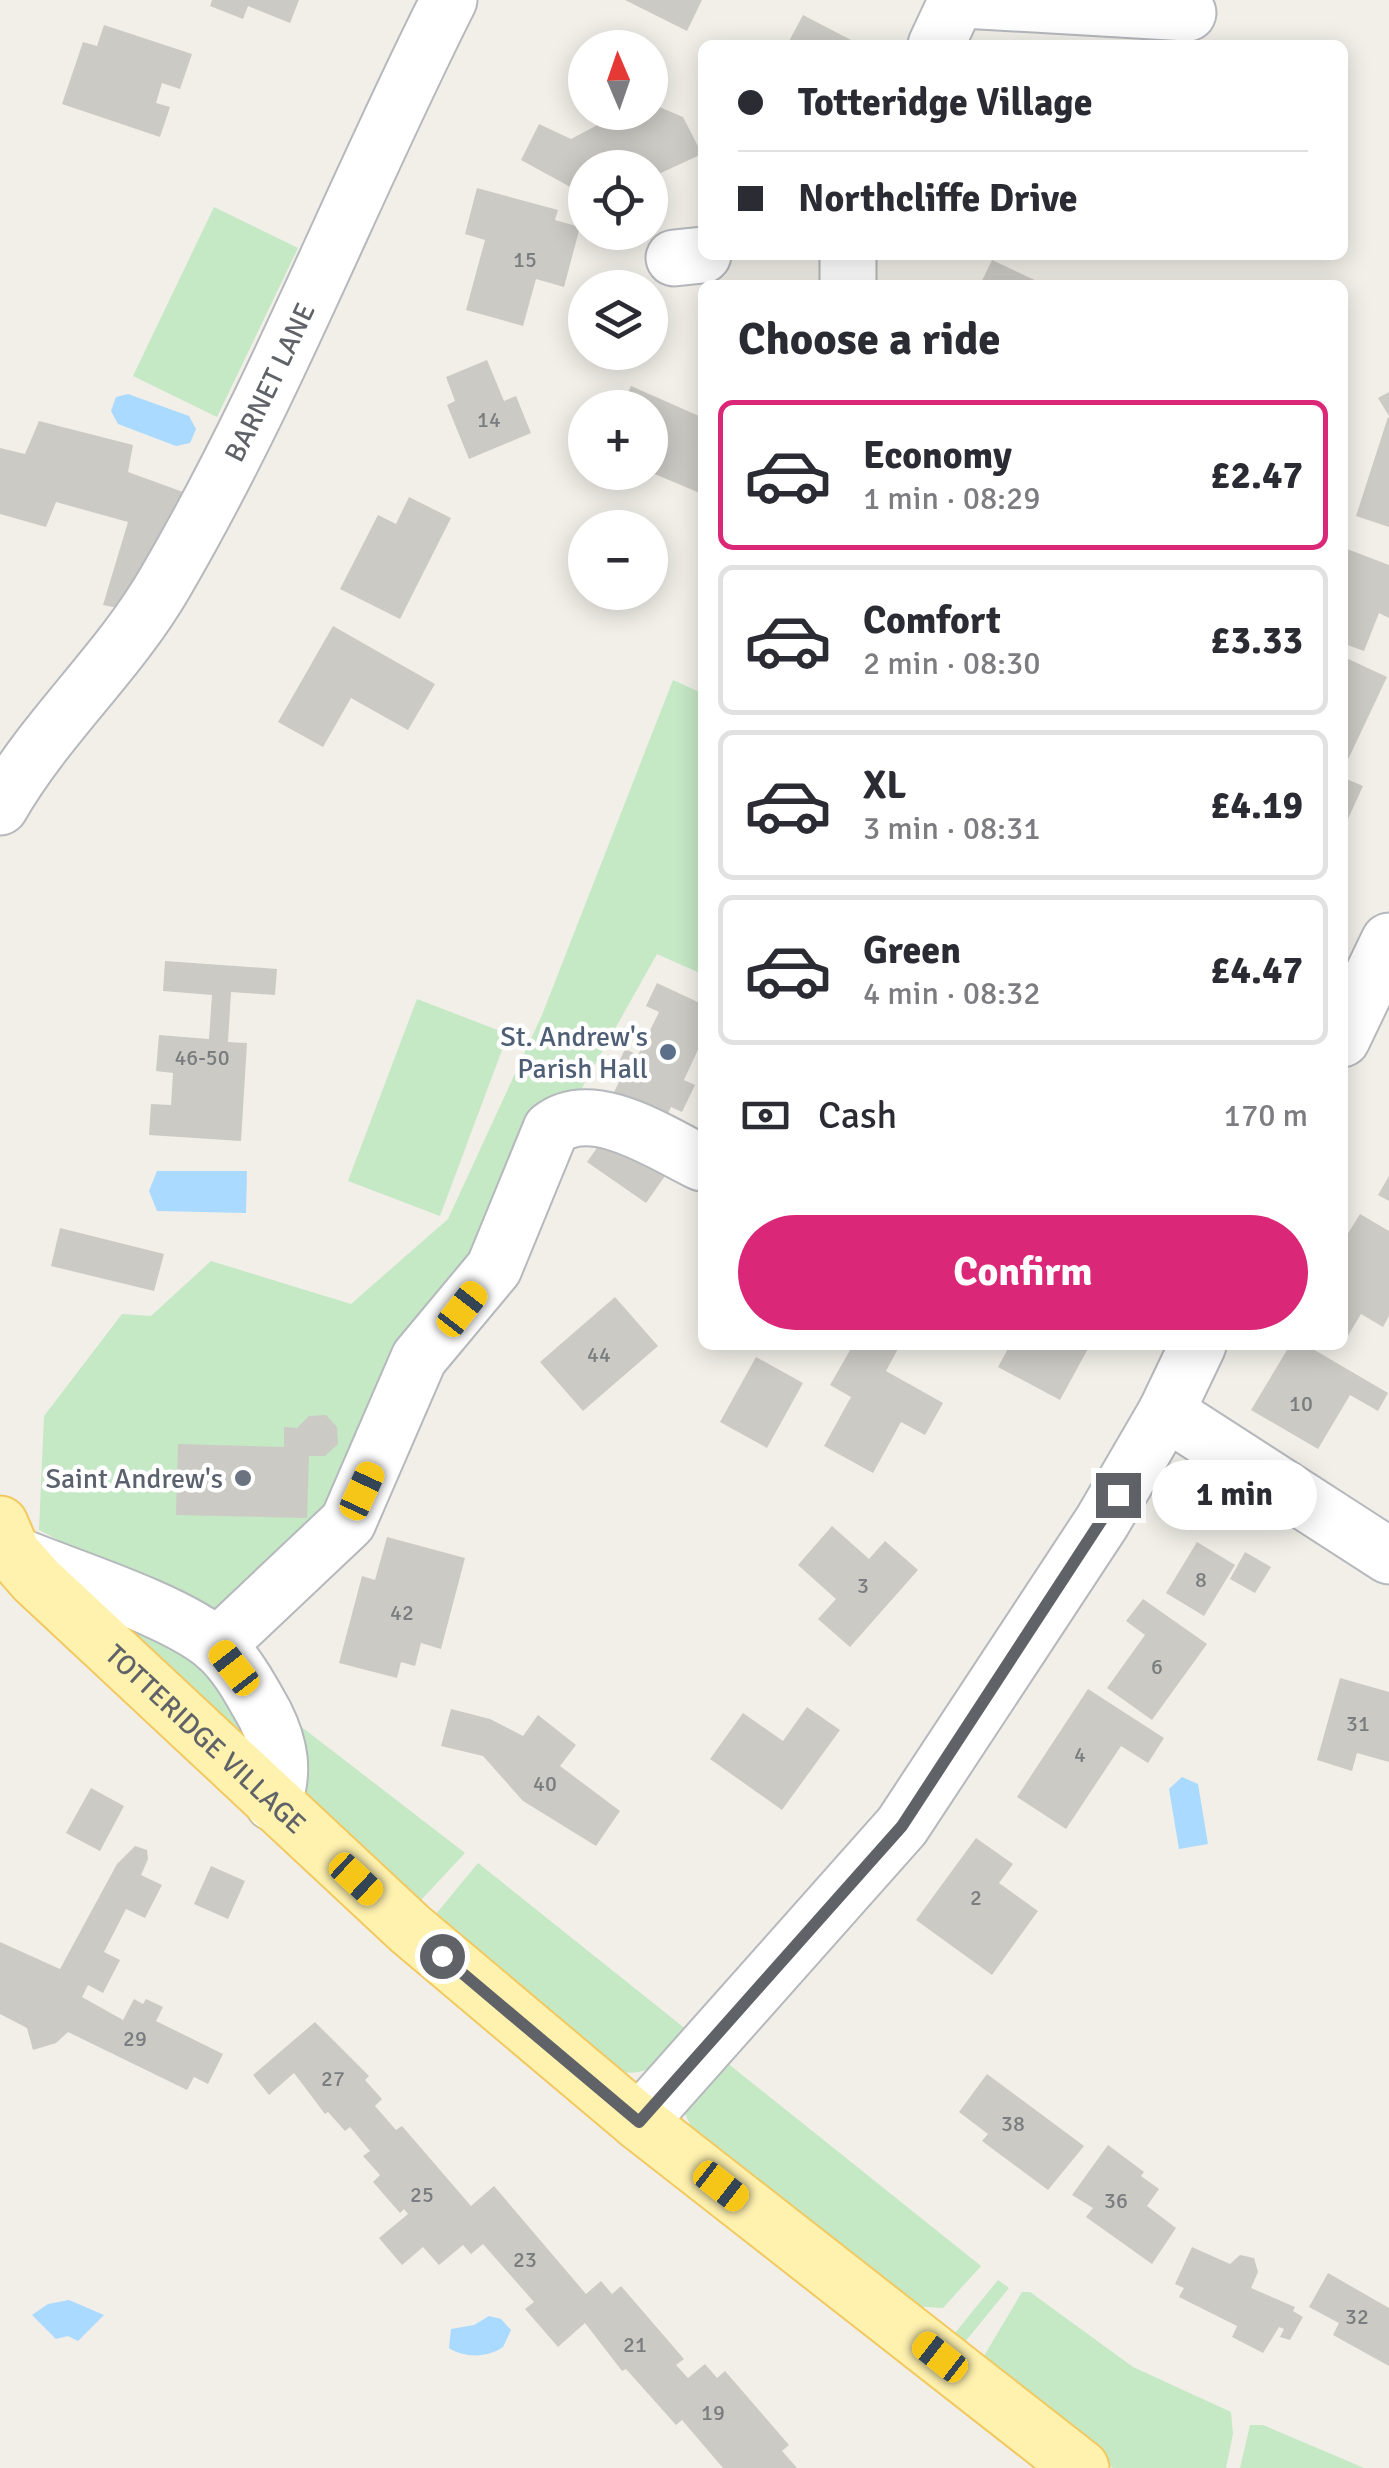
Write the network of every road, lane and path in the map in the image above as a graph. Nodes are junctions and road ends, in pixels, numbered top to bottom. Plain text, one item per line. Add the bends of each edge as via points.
1 (449, 0) edge
2 (960, 0) edge
3 (1188, 13) dead end
4 (939, 40) edge
5 (22, 737) edge
6 (0, 807) edge
7 (1389, 941) edge
8 (1348, 1026) edge
9 (698, 1161) edge
10 (1196, 1350) edge
11 (1166, 1412) junction
12 (9, 1556) edge
13 (1389, 1556) edge
14 (217, 1646) junction
15 (273, 1803) junction
16 (639, 2122) junction
17 (1081, 2468) edge

1 - 5 street, BARNET LANE via 256,417 174,568 125,642
2 - 3 street
2 - 4 street
5 - 6 street, BARNET LANE
7 - 8 street
9 - 14 street via 608,1121 573,1118 551,1129 494,1268 420,1358 348,1522
10 - 11 street
11 - 13 street
11 - 16 street via 1102,1522 902,1826
12 - 14 street via 179,1622
12 - 15 main road, TOTTERIDGE VILLAGE
14 - 15 street via 273,1732 282,1773
15 - 16 main road, TOTTERIDGE VILLAGE via 410,1930
16 - 17 main road, TOTTERIDGE VILLAGE

